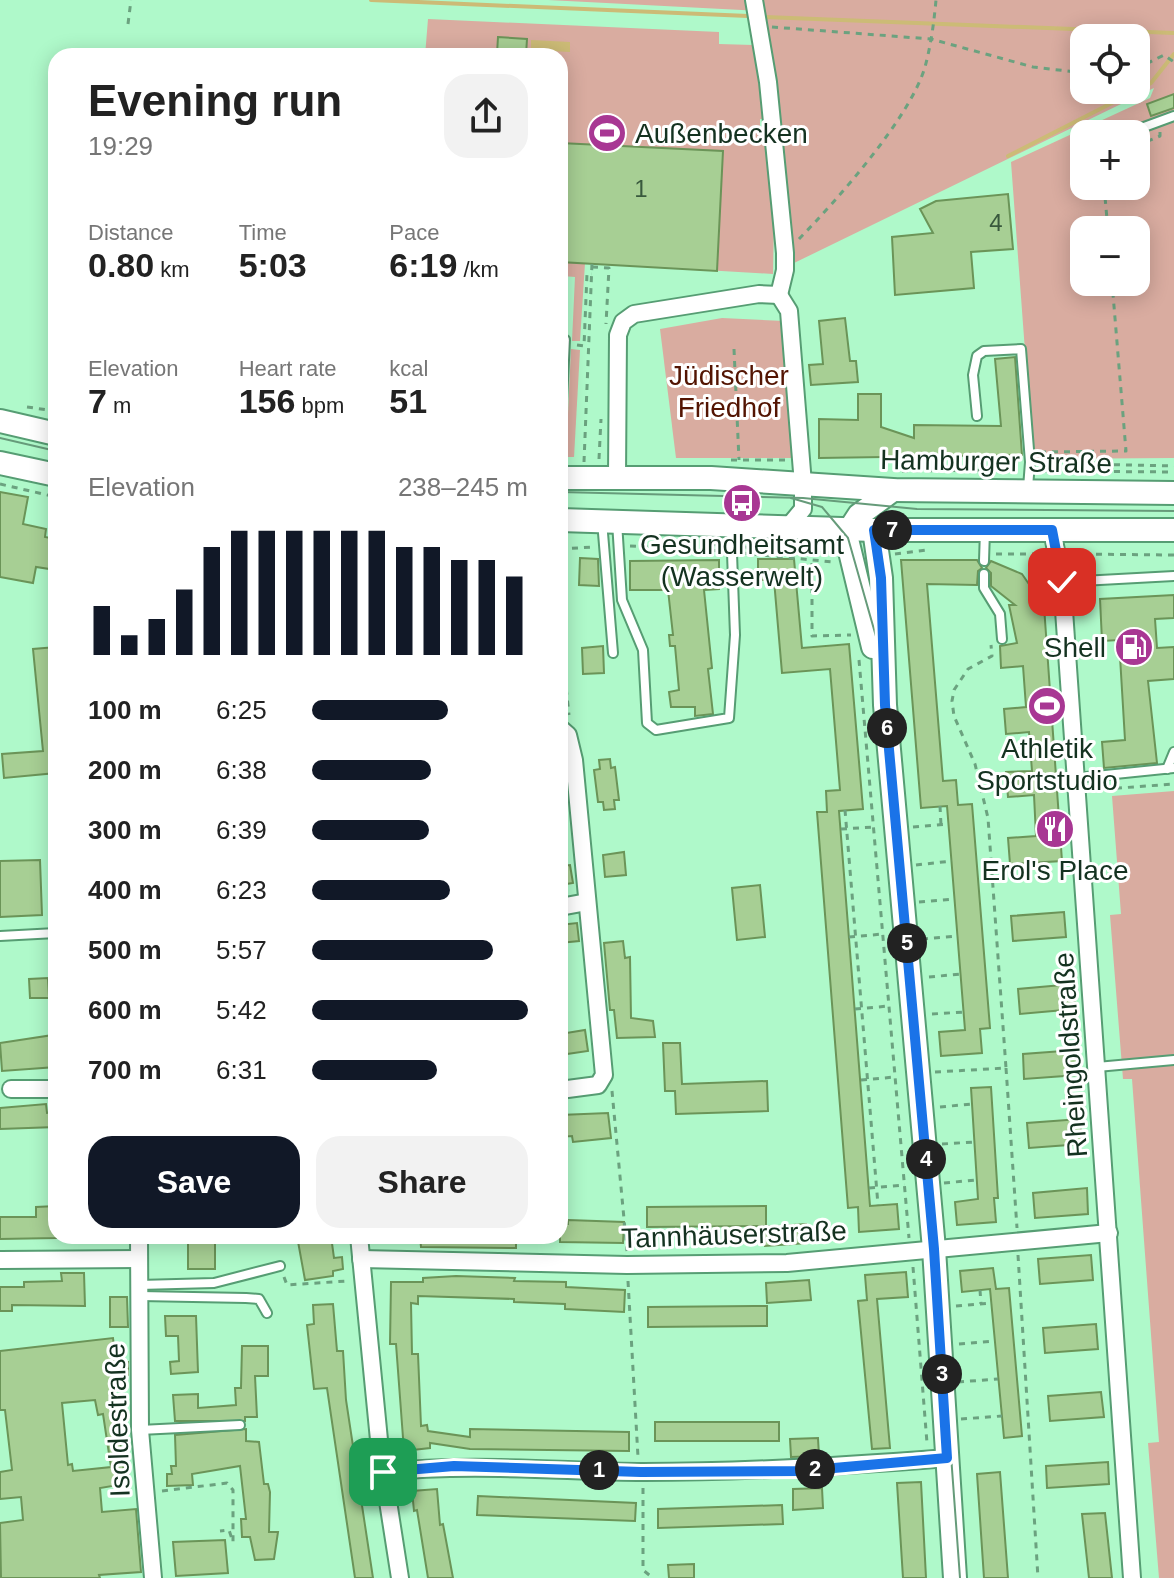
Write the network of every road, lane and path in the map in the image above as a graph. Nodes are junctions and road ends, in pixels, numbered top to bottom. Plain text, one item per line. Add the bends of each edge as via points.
1 (131, 0) edge
2 (754, 0) edge
3 (936, 0) edge
4 (128, 24) dead end
5 (758, 26) junction
6 (931, 39) junction
7 (1150, 62) edge
8 (1174, 62) edge
9 (1070, 71) edge
10 (1174, 116) edge
11 (1150, 125) edge
12 (785, 253) junction
13 (609, 268) dead end
14 (592, 274) junction
15 (779, 295) junction
16 (1113, 296) edge
17 (568, 342) edge
18 (734, 349) dead end
19 (17, 406) dead end
20 (48, 410) edge
21 (977, 416) dead end
22 (0, 421) edge
23 (48, 432) edge
24 (739, 460) dead end
25 (760, 460) dead end
26 (798, 460) dead end
27 (584, 462) dead end
28 (0, 463) edge
29 (919, 463) dead end
30 (1174, 466) edge
31 (1174, 472) edge
32 (48, 473) edge
33 (617, 477) junction
34 (568, 478) edge
35 (918, 480) junction
36 (1028, 481) junction
37 (0, 484) edge
38 (810, 484) junction
39 (893, 490) junction
40 (1174, 493) edge
41 (48, 495) edge
42 (568, 520) edge
43 (609, 521) junction
44 (731, 525) junction
45 (860, 525) junction
46 (985, 529) junction
47 (1052, 530) junction
48 (1174, 530) edge
49 (775, 534) junction
50 (630, 546) dead end
51 (593, 547) dead end
52 (752, 547) dead end
53 (568, 549) edge
54 (731, 552) junction
55 (752, 553) junction
56 (1036, 554) dead end
57 (1072, 554) dead end
58 (1174, 555) edge
59 (812, 558) junction
60 (984, 558) joint
61 (837, 563) dead end
62 (984, 574) dead end
63 (1174, 576) edge
64 (1062, 582) junction
65 (868, 620) junction
66 (1002, 639) joint
67 (858, 649) dead end
68 (613, 653) dead end
69 (568, 736) edge
70 (1174, 752) edge
71 (1171, 768) edge
72 (1076, 784) junction
73 (1174, 784) edge
74 (940, 806) dead end
75 (845, 810) dead end
76 (949, 824) dead end
77 (941, 825) junction
78 (874, 827) junction
79 (914, 827) dead end
80 (841, 829) dead end
81 (847, 829) junction
82 (952, 861) dead end
83 (844, 865) dead end
84 (850, 865) junction
85 (917, 865) dead end
86 (955, 899) dead end
87 (846, 901) dead end
88 (853, 901) junction
89 (587, 902) junction
90 (920, 902) dead end
91 (568, 906) edge
92 (48, 933) edge
93 (883, 934) junction
94 (0, 936) edge
95 (856, 936) junction
96 (958, 936) dead end
97 (849, 937) dead end
98 (923, 939) dead end
99 (859, 972) junction
100 (852, 973) dead end
101 (961, 974) dead end
102 (926, 977) dead end
103 (889, 1006) junction
104 (862, 1008) junction
105 (855, 1009) dead end
106 (964, 1012) dead end
107 (929, 1014) dead end
108 (858, 1044) dead end
109 (865, 1044) junction
110 (1174, 1060) edge
111 (1097, 1067) junction
112 (1006, 1068) junction
113 (919, 1073) junction
114 (895, 1077) junction
115 (861, 1080) dead end
116 (868, 1080) junction
117 (605, 1088) junction
118 (11, 1089) dead end
119 (48, 1089) edge
120 (568, 1090) edge
121 (972, 1104) dead end
122 (933, 1108) dead end
123 (863, 1116) dead end
124 (871, 1116) junction
125 (974, 1142) dead end
126 (937, 1145) dead end
127 (873, 1151) junction
128 (866, 1152) dead end
129 (976, 1180) dead end
130 (940, 1183) dead end
131 (905, 1185) junction
132 (876, 1187) junction
133 (869, 1188) dead end
134 (878, 1205) dead end
135 (1109, 1233) junction
136 (1018, 1241) junction
137 (139, 1244) edge
138 (360, 1244) edge
139 (910, 1247) junction
140 (934, 1249) junction
141 (139, 1259) junction
142 (361, 1259) junction
143 (627, 1259) dead end
144 (1, 1260) edge
145 (280, 1266) dead end
146 (628, 1272) dead end
147 (351, 1281) dead end
148 (287, 1285) dead end
149 (139, 1290) junction
150 (980, 1290) dead end
151 (992, 1303) dead end
152 (981, 1304) junction
153 (949, 1307) dead end
154 (267, 1313) dead end
155 (995, 1341) dead end
156 (952, 1345) dead end
157 (998, 1379) dead end
158 (954, 1382) dead end
159 (1002, 1416) dead end
160 (957, 1419) dead end
161 (240, 1425) dead end
162 (140, 1430) junction
163 (938, 1459) junction
164 (638, 1465) dead end
165 (383, 1472) junction
166 (643, 1480) dead end
167 (145, 1492) junction
168 (220, 1531) dead end
169 (153, 1578) edge
170 (400, 1578) edge
171 (653, 1578) edge
172 (955, 1578) edge
173 (1038, 1578) edge
174 (1132, 1578) edge

1 - 4 path
2 - 5 street
3 - 6 path
5 - 6 path
5 - 12 street
6 - 9 path via 1033,67
6 - 12 path via 914,93 840,197
7 - 8 path via 1164,55
10 - 11 lane
12 - 15 street
13 - 14 path via 592,265
14 - 17 path via 587,274 584,346
14 - 27 path
15 - 33 street via 634,314 623,322 618,335
15 - 38 street via 789,311
16 - 30 path via 1126,451 1040,452 1039,463
18 - 24 path
19 - 20 path
21 - 36 lane via 977,356 1021,349
22 - 23 main road
25 - 26 path
28 - 32 main road
29 - 35 path
31 - 36 path
33 - 34 main road, Hamburger Straße
33 - 38 main road, Hamburger Straße
35 - 36 main road, Hamburger Straße
35 - 36 path
35 - 39 main road, Hamburger Straße
36 - 40 main road, Hamburger Straße
37 - 41 path
38 - 39 main road, Hamburger Straße
38 - 45 main road
38 - 49 street via 803,509
39 - 45 main road
42 - 43 main road
43 - 44 main road
43 - 54 lane via 622,600 643,650 647,723 656,730 729,718 735,635
43 - 68 lane
44 - 49 main road
44 - 54 lane
45 - 46 main road via 915,545
45 - 49 main road
45 - 65 main road
45 - 65 main road via 846,544
46 - 47 main road
46 - 60 lane
47 - 48 main road
47 - 64 street, Rheingoldstraße
49 - 59 path via 812,551
50 - 54 path
51 - 53 path
52 - 55 path
54 - 55 path
55 - 59 path
56 - 60 path
57 - 58 path
59 - 61 path
59 - 65 path via 812,636
62 - 66 lane via 984,588 1000,614
63 - 64 lane
64 - 72 street, Rheingoldstraße
65 - 113 main road via 885,705
66 - 112 path via 991,640 992,656 968,669 952,701 988,818
67 - 78 path
69 - 89 street
70 - 71 lane
71 - 72 lane
72 - 73 path
72 - 111 street, Rheingoldstraße
74 - 77 path
75 - 81 path
76 - 77 path
77 - 79 path
78 - 81 path
78 - 93 path
80 - 81 path
81 - 84 path
82 - 85 path
83 - 84 path
84 - 88 path
86 - 90 path
87 - 88 path
88 - 95 path
89 - 91 street
89 - 117 street
92 - 94 lane
93 - 95 path
93 - 103 path
95 - 97 path
95 - 99 path
96 - 98 path
99 - 100 path
99 - 104 path
101 - 102 path
103 - 104 path
103 - 114 path
104 - 105 path
104 - 109 path
106 - 107 path
108 - 109 path
109 - 116 path
110 - 111 lane
111 - 135 street, Rheingoldstraße
112 - 113 path
112 - 136 path
113 - 140 main road
114 - 116 path
114 - 131 path
115 - 116 path
116 - 124 path
117 - 120 street
117 - 143 path
118 - 119 street
121 - 122 path
123 - 124 path
124 - 127 path
125 - 126 path
127 - 128 path
127 - 132 path
129 - 130 path
131 - 132 path
131 - 139 path
132 - 133 path
132 - 134 path
135 - 136 street, Tannhäuserstraße
135 - 174 street, Rheingoldstraße
136 - 140 street, Tannhäuserstraße
136 - 173 path
137 - 141 street, Isoldestraße
138 - 142 street
139 - 140 street, Tannhäuserstraße
139 - 142 street, Tannhäuserstraße via 787,1263
139 - 163 path
140 - 163 main road
141 - 144 street
141 - 149 street, Isoldestraße
142 - 165 street
145 - 149 lane via 214,1283
146 - 164 path
147 - 148 path
149 - 154 lane via 259,1299
149 - 162 street, Isoldestraße
150 - 152 path
151 - 152 path
152 - 153 path
155 - 156 path
157 - 158 path
159 - 160 path
161 - 162 lane
162 - 167 street, Isoldestraße
163 - 165 street via 800,1471 454,1466
163 - 172 main road
165 - 170 street
166 - 171 path via 643,1570
167 - 168 path via 227,1483 233,1490 233,1542 229,1530
167 - 169 street, Isoldestraße

